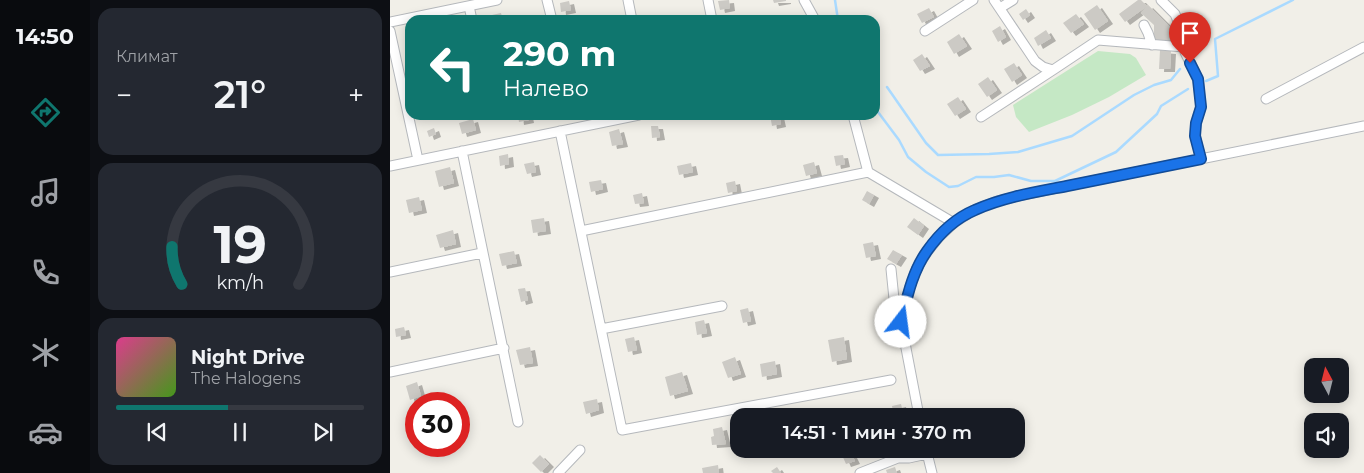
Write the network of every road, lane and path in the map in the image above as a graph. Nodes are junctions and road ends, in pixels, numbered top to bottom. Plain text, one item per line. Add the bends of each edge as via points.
1 (497, 0) edge
2 (547, 0) edge
3 (628, 0) edge
4 (708, 0) edge
5 (804, 0) edge
6 (973, 0) edge
7 (994, 0) edge
8 (1013, 0) edge
9 (1161, 0) edge
10 (469, 6) junction
11 (1000, 8) junction
12 (425, 15) edge
13 (471, 15) edge
14 (551, 15) edge
15 (631, 15) edge
16 (711, 15) edge
17 (812, 15) edge
18 (405, 19) edge
19 (390, 22) edge
20 (1144, 26) dead end
21 (390, 31) edge
22 (926, 31) dead end
23 (1152, 45) junction
24 (1364, 47) edge
25 (1184, 48) junction
26 (1053, 70) junction
27 (1266, 99) dead end
28 (405, 100) edge
29 (981, 117) dead end
30 (409, 120) edge
31 (614, 120) edge
32 (854, 120) edge
33 (1364, 126) edge
34 (560, 131) junction
35 (462, 151) junction
36 (1201, 159) junction
37 (418, 160) junction
38 (390, 166) edge
39 (868, 172) junction
40 (954, 223) junction
41 (581, 231) junction
42 (482, 253) junction
43 (891, 269) dead end
44 (390, 272) edge
45 (722, 306) dead end
46 (901, 322) junction
47 (601, 329) junction
48 (504, 348) junction
49 (390, 372) edge
50 (891, 380) dead end
51 (917, 408) edge
52 (518, 422) dead end
53 (580, 450) dead end
54 (898, 458) edge
55 (928, 458) edge
56 (558, 473) edge
57 (860, 473) edge
58 (932, 473) edge

1 - 10 street
2 - 14 street
3 - 15 street
4 - 16 street
5 - 17 street
6 - 22 street
7 - 11 street
8 - 11 street
9 - 25 street via 1175,14
10 - 12 street
10 - 13 street
11 - 26 street via 1035,61
18 - 19 street
20 - 23 street
21 - 28 street
23 - 25 street
23 - 26 street via 1098,40
24 - 27 street
25 - 36 street via 1198,79 1201,107 1195,136
26 - 29 street
30 - 37 street
31 - 34 street
32 - 39 street
33 - 36 street
34 - 35 street
34 - 41 street
35 - 37 street
35 - 42 street
36 - 40 street via 997,201
37 - 38 street
39 - 40 street
39 - 41 street
40 - 46 street via 939,237 917,268
41 - 47 street
42 - 44 street
42 - 48 street
43 - 46 street via 894,299
45 - 47 street
46 - 51 street
47 - 50 street via 622,430
48 - 49 street
48 - 52 street
53 - 56 street
54 - 57 street
55 - 58 street

